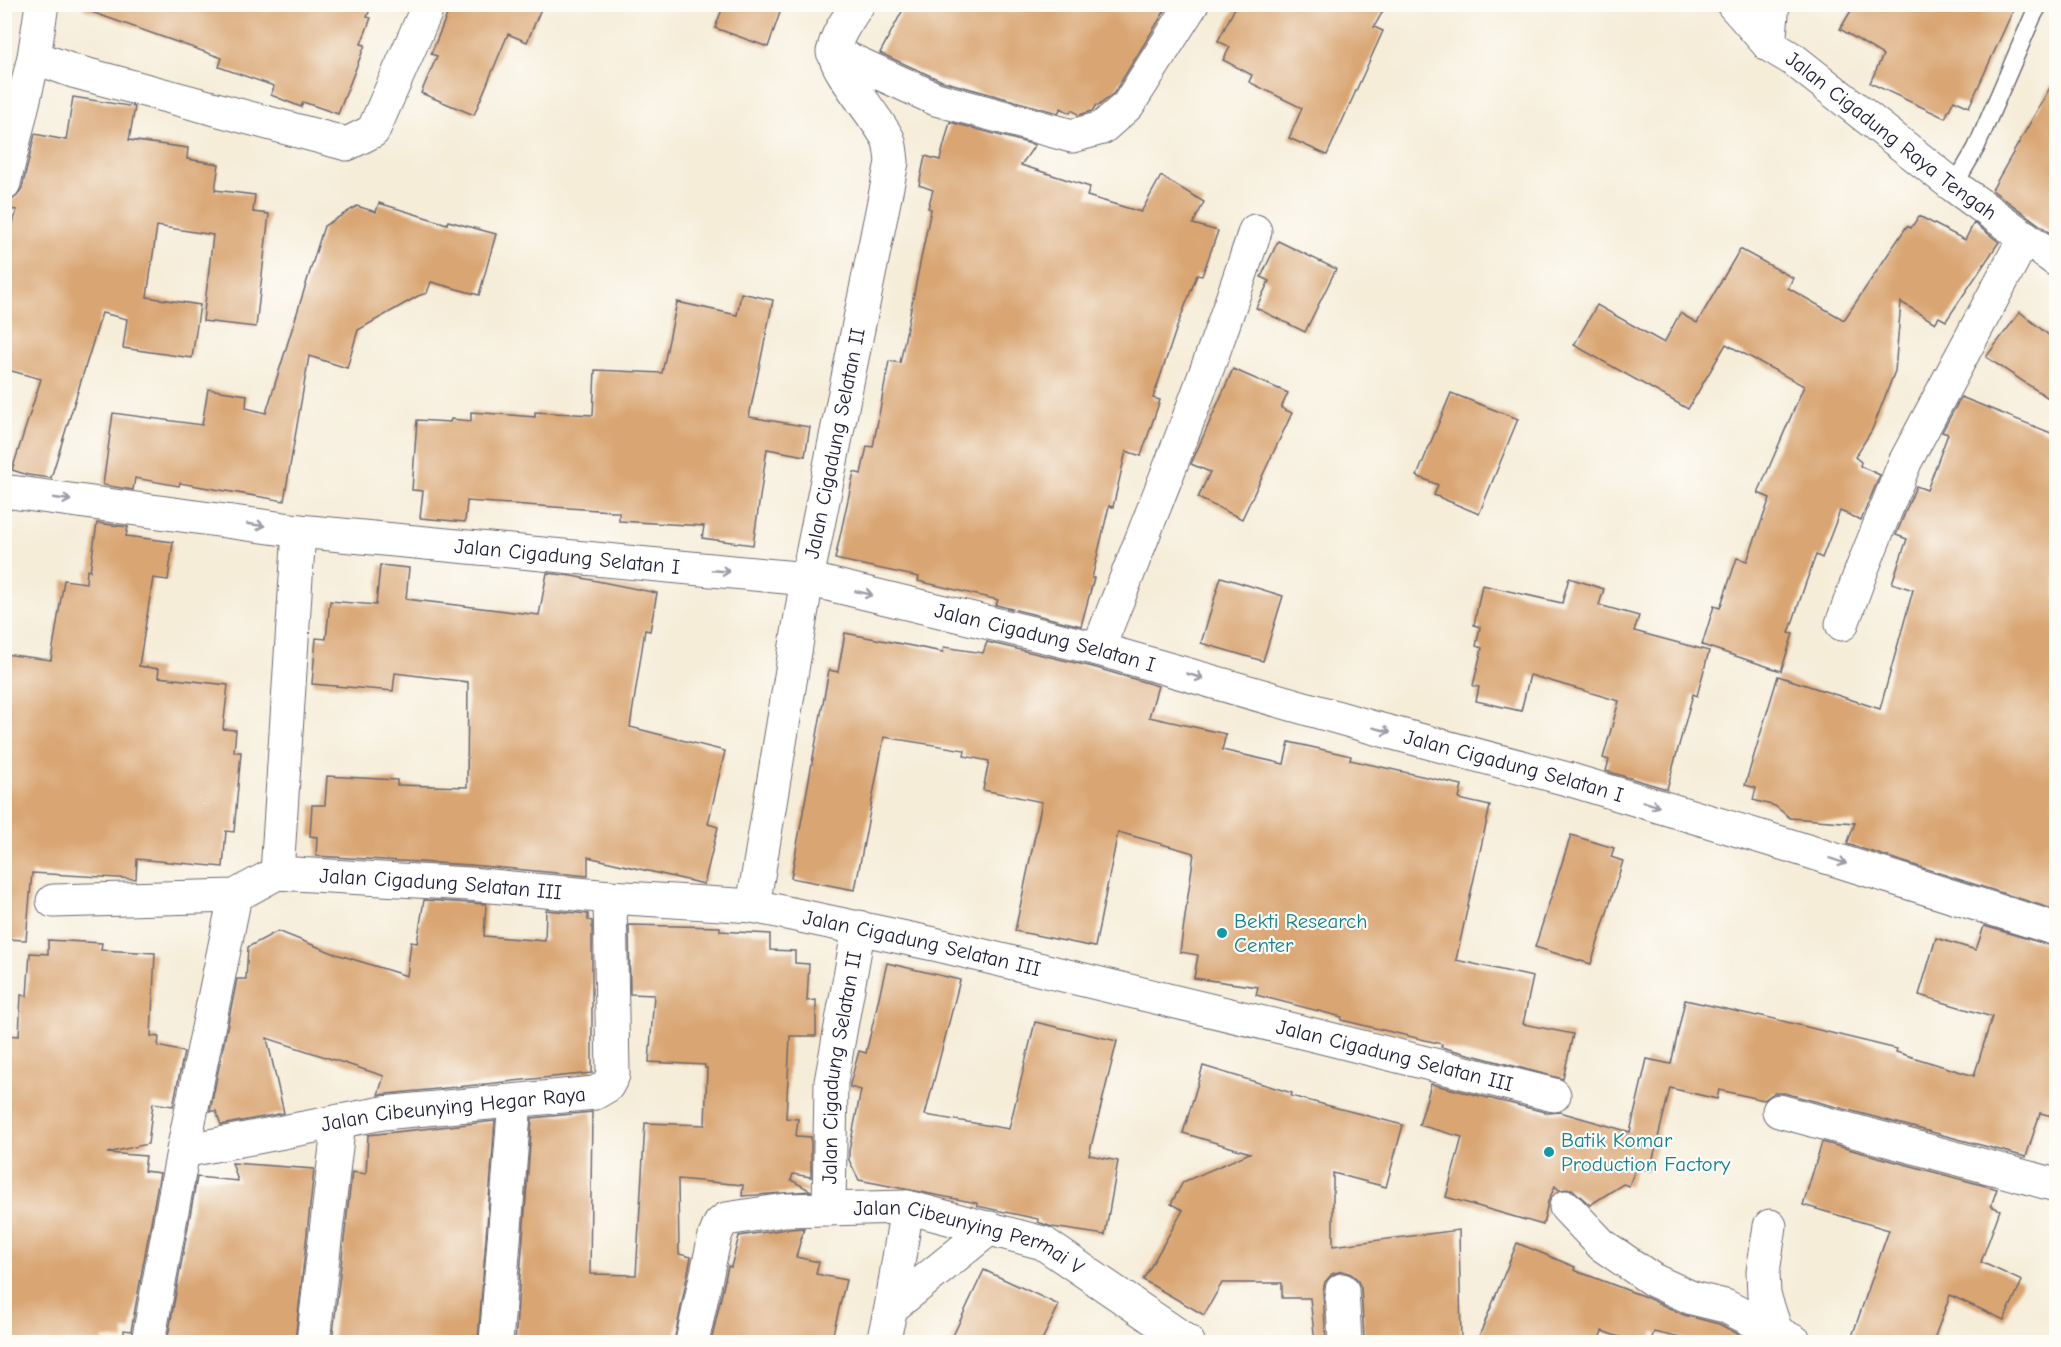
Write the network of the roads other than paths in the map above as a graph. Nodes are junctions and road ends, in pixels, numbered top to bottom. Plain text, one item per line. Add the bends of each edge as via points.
1 (42, 4) edge
2 (429, 4) edge
3 (858, 4) edge
4 (1192, 4) edge
5 (1733, 4) edge
6 (1773, 4) edge
7 (2040, 4) edge
8 (1770, 45) junction
9 (833, 52) junction
10 (34, 57) junction
11 (7, 164) edge
12 (1954, 186) junction
13 (1255, 231) dead end
14 (2025, 237) junction
15 (2056, 260) edge
16 (4, 491) edge
17 (299, 531) junction
18 (807, 579) junction
19 (1842, 624) dead end
20 (1098, 649) junction
21 (278, 873) junction
22 (235, 896) junction
23 (610, 897) junction
24 (53, 901) dead end
25 (753, 906) junction
26 (859, 927) junction
27 (2056, 929) edge
28 (1554, 1095) dead end
29 (515, 1101) junction
30 (1779, 1111) dead end
31 (339, 1121) junction
32 (183, 1151) junction
33 (2056, 1185) edge
34 (907, 1207) junction
35 (1566, 1207) dead end
36 (829, 1209) junction
37 (1770, 1226) dead end
38 (990, 1228) junction
39 (1341, 1290) dead end
40 (891, 1308) junction
41 (1785, 1337) edge
42 (148, 1342) edge
43 (313, 1342) edge
44 (496, 1342) edge
45 (692, 1342) edge
46 (883, 1342) edge
47 (1188, 1342) edge
48 (1344, 1342) edge

1 - 10 street
2 - 10 street via 373,131 347,144 73,71
3 - 9 street
4 - 9 street via 1128,105 1102,128 1072,136 936,99
5 - 8 street, Jalan Cigadung Raya Tengah
6 - 8 street
7 - 12 lane via 1976,148
8 - 12 street, Jalan Cigadung Raya Tengah
9 - 18 street, Jalan Cigadung Selatan II via 839,68 889,141 892,162
10 - 11 street
12 - 14 street, Jalan Cigadung Raya Tengah
13 - 20 street via 1204,377
14 - 15 street, Jalan Cigadung Raya Tengah
14 - 19 street via 1905,462
16 -> 17 street, Jalan Cigadung Selatan I
17 -> 18 street, Jalan Cigadung Selatan I
17 - 21 street
18 -> 20 street, Jalan Cigadung Selatan I
18 - 25 street, Jalan Cigadung Selatan II
20 -> 27 street, Jalan Cigadung Selatan I via 1571,780
21 - 22 street
21 - 23 street, Jalan Cigadung Selatan III
22 - 24 street
22 - 32 street
23 - 25 street, Jalan Cigadung Selatan III
23 - 29 street, Jalan Cibeunying Hegar Raya via 613,1075 607,1086 595,1093
25 - 26 street, Jalan Cigadung Selatan III
26 - 28 street, Jalan Cigadung Selatan III
26 - 36 street, Jalan Cigadung Selatan II via 831,1082
29 - 31 street, Jalan Cibeunying Hegar Raya
29 - 44 street
30 - 33 street
31 - 32 street, Jalan Cibeunying Hegar Raya
31 - 43 street
32 - 42 street
34 - 36 street, Jalan Cibeunying Permai V
34 - 38 street, Jalan Cibeunying Permai V
34 - 40 street
35 - 41 street via 1602,1245 1653,1280 1692,1298 1725,1306
36 - 45 street, Jalan Cibeunying Permai V via 726,1218 715,1236
37 - 41 street via 1764,1295
38 - 40 street
38 - 47 street, Jalan Cibeunying Permai V via 1043,1243
39 - 48 street
40 - 46 street

